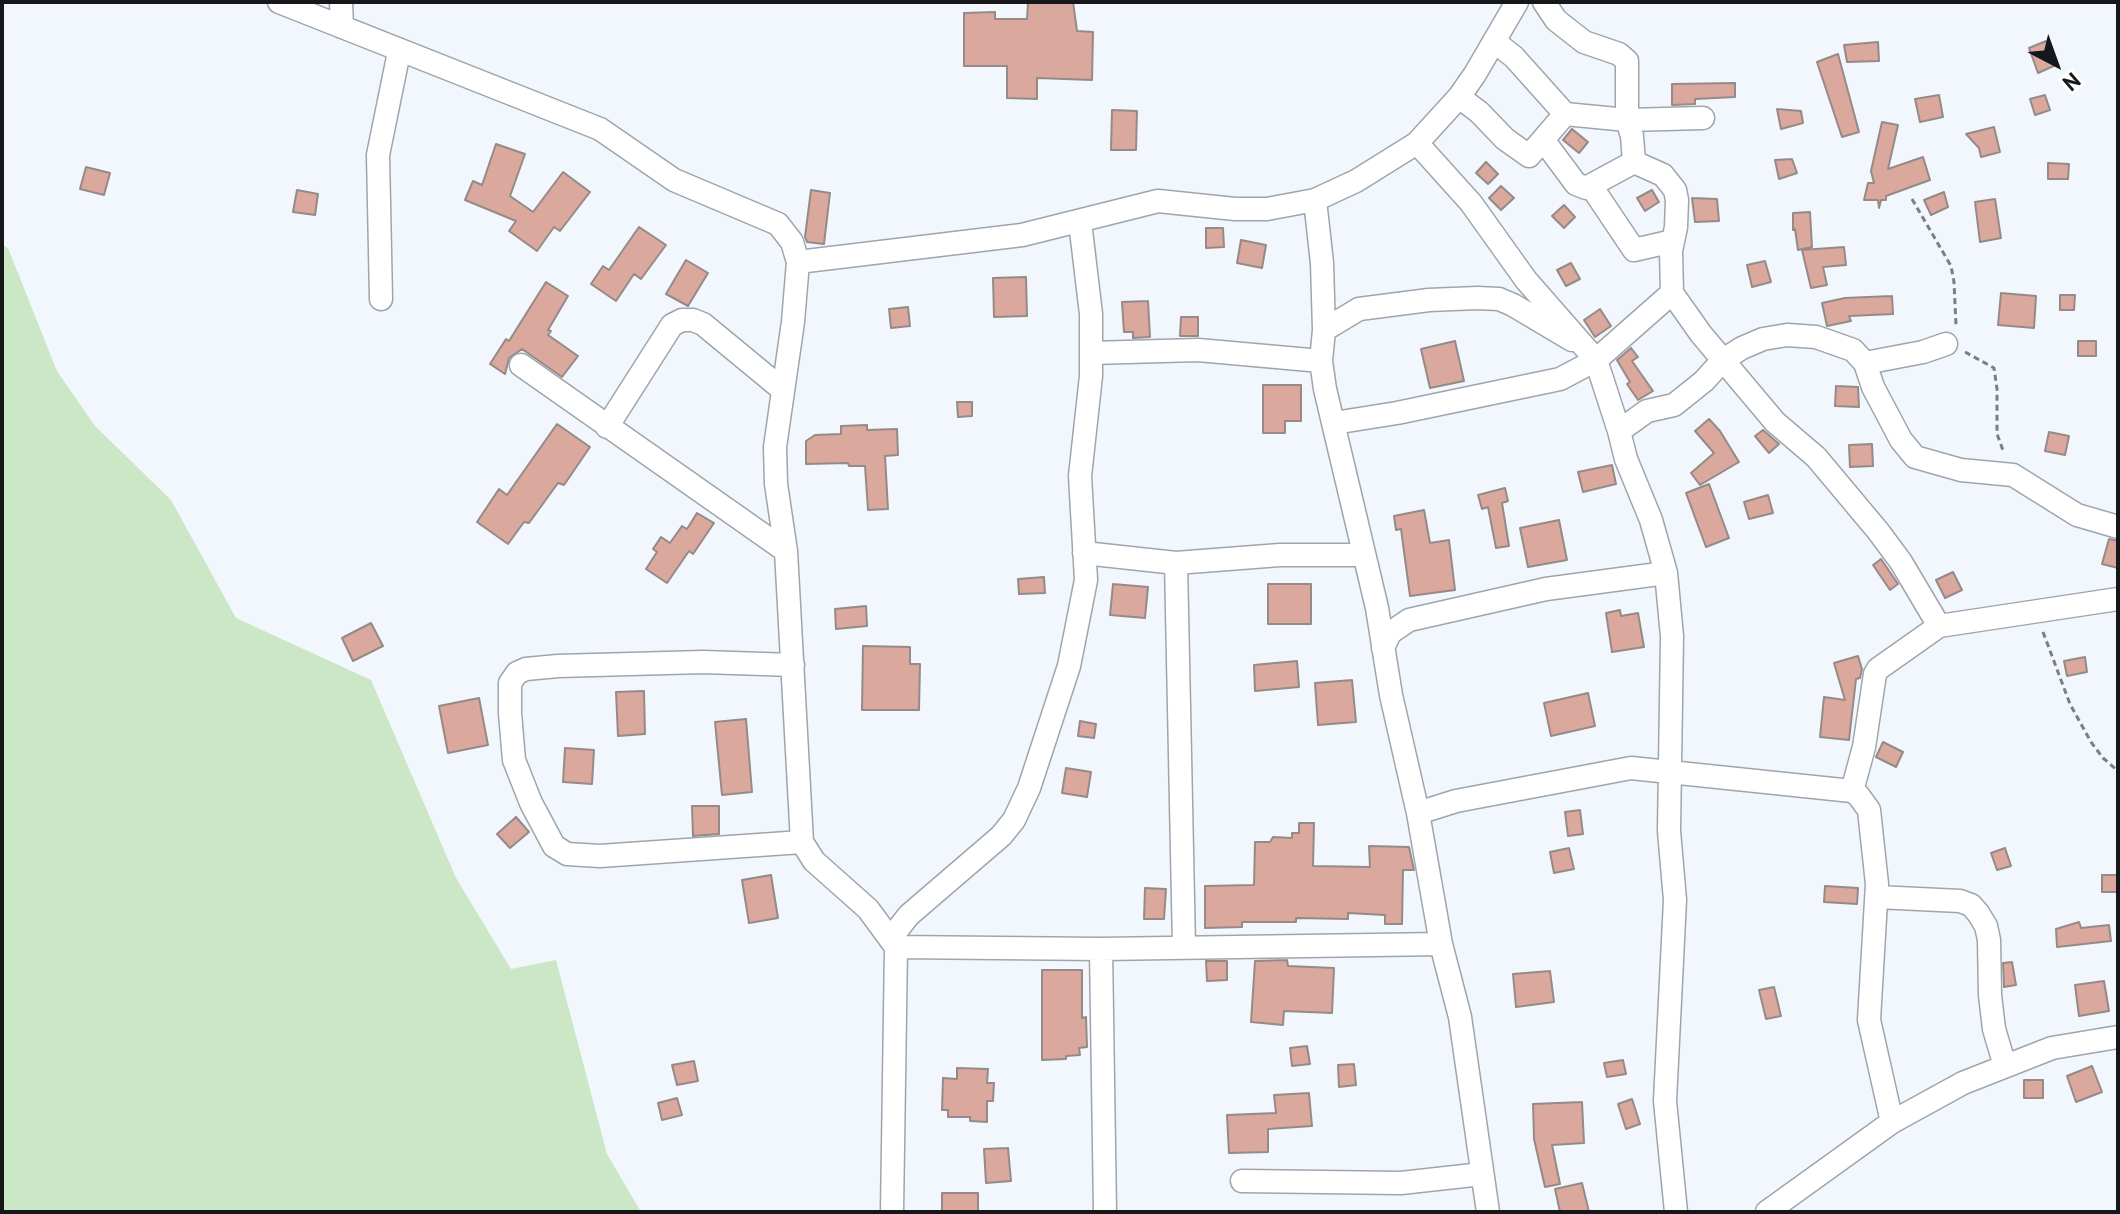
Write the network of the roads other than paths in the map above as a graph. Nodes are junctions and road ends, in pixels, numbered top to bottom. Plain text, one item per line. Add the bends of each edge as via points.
1 (279, 2) edge
2 (341, 2) edge
3 (1517, 2) edge
4 (1544, 2) edge
5 (342, 27) junction
6 (1495, 42) junction
7 (399, 52) junction
8 (1459, 97) junction
9 (1565, 114) junction
10 (1703, 118) dead end
11 (1627, 120) junction
12 (1544, 141) junction
13 (1417, 143) junction
14 (1634, 162) junction
15 (1591, 186) junction
16 (1315, 200) junction
17 (1080, 222) junction
18 (1673, 241) junction
19 (798, 262) junction
20 (1672, 293) junction
21 (381, 299) dead end
22 (1324, 330) junction
23 (1946, 344) road end
24 (1588, 351) junction
25 (1091, 353) junction
26 (1723, 360) junction
27 (1321, 361) junction
28 (1865, 363) junction
29 (521, 365) dead end
30 (783, 390) junction
31 (1334, 423) junction
32 (607, 427) junction
33 (1619, 431) junction
34 (2118, 527) edge
35 (786, 551) junction
36 (1084, 553) junction
37 (1363, 555) junction
38 (1176, 563) junction
39 (1666, 573) junction
40 (2118, 599) edge
41 (1939, 626) junction
42 (1383, 648) junction
43 (793, 665) junction
44 (1671, 773) junction
45 (1852, 791) junction
46 (1418, 813) junction
47 (802, 842) junction
48 (1877, 897) junction
49 (893, 943) junction
50 (1441, 944) junction
51 (1184, 947) junction
52 (1101, 949) junction
53 (2118, 1037) edge
54 (2005, 1066) junction
55 (1892, 1122) junction
56 (1482, 1174) junction
57 (1242, 1181) dead end
58 (892, 1212) edge
59 (1105, 1212) edge
60 (1488, 1212) edge
61 (1676, 1212) edge
62 (1767, 1212) edge

1 - 5 street
2 - 5 street
3 - 6 street
4 - 11 street via 1556,20 1584,42 1627,61
5 - 7 street
6 - 8 street
6 - 9 street
7 - 19 street via 600,129 674,180 778,224 792,242
7 - 21 street via 378,155
8 - 12 street via 1526,154
8 - 13 street
9 - 11 street
9 - 12 street
10 - 11 street
11 - 14 street
12 - 15 street via 1576,184
13 - 16 street
13 - 24 street
14 - 15 street
14 - 18 street via 1663,175 1675,190
15 - 18 street via 1634,250
16 - 17 street via 1267,209 1158,201
16 - 22 street
17 - 19 street via 1022,235
17 - 25 street
18 - 20 street
19 - 30 street
20 - 24 street
20 - 26 street
22 - 24 street via 1359,309 1499,299
22 - 27 street
23 - 28 street
24 - 31 street via 1560,379
24 - 33 street
25 - 27 street via 1198,350
25 - 36 street via 1080,476
26 - 28 street via 1763,339 1787,335 1833,342 1853,350
26 - 33 street via 1674,405 1647,411
26 - 41 street via 1775,422 1840,484 1901,562
27 - 31 street
28 - 34 street via 1901,440 1915,457 1961,470 2013,475 2077,515
29 - 32 street
30 - 32 street via 703,324 682,320 672,325
30 - 35 street via 775,447
31 - 37 street
32 - 35 street
33 - 39 street
35 - 43 street
36 - 38 street
36 - 49 street via 1086,580 1069,666 1014,820 909,915
37 - 38 street
37 - 42 street
38 - 51 street
39 - 42 street via 1447,609 1399,625
39 - 44 street via 1672,636
40 - 41 street
41 - 45 street via 1875,674
42 - 46 street
43 - 47 street
43 - 47 street via 703,662 526,669 510,683 510,713 514,760 531,803 554,846 567,854
44 - 45 street
44 - 46 street via 1631,768
44 - 61 street via 1675,900 1665,1101
45 - 48 street via 1869,810
46 - 50 street
47 - 49 street via 814,861 868,909
48 - 54 street via 1960,901 1978,913 1989,940 1993,1018
48 - 55 street via 1869,1020
49 - 52 street
49 - 58 street
50 - 51 street
50 - 56 street via 1460,1017
51 - 52 street
52 - 59 street
53 - 54 street via 2052,1048
54 - 55 street
55 - 62 street
56 - 57 street via 1401,1183
56 - 60 street

